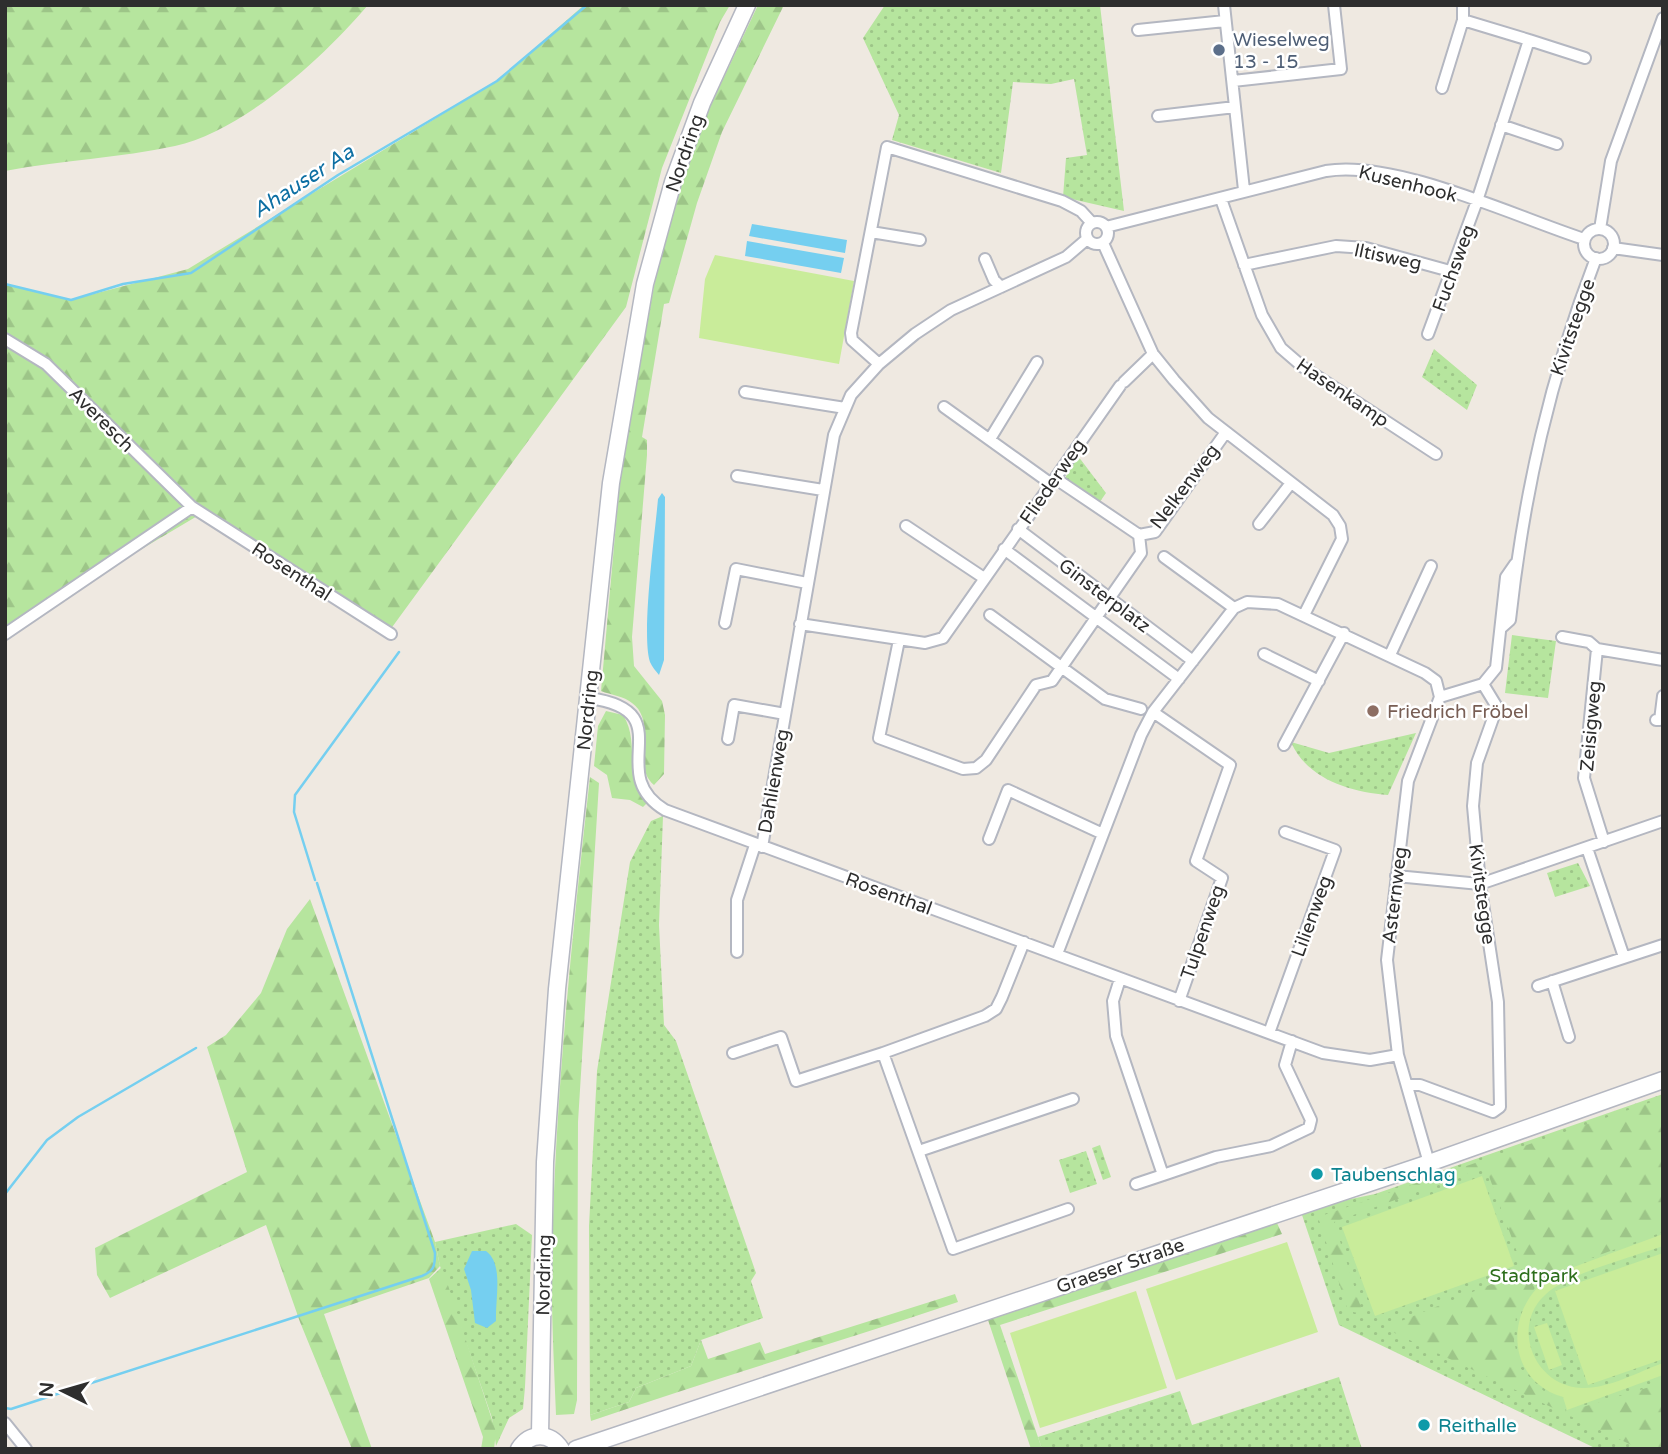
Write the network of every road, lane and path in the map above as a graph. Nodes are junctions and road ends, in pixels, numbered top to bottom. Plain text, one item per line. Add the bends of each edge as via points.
1 (747, 5) edge
2 (1224, 5) edge
3 (1334, 5) edge
4 (1463, 5) edge
5 (1663, 18) edge
6 (1463, 20) junction
7 (1226, 21) junction
8 (1138, 30) dead end
9 (1529, 40) junction
10 (1585, 58) dead end
11 (1233, 81) junction
12 (1442, 88) dead end
13 (1235, 107) junction
14 (1158, 116) dead end
15 (1501, 125) junction
16 (1557, 144) dead end
17 (1244, 190) junction
18 (1221, 199) junction
19 (1477, 201) junction
20 (1093, 223) junction
21 (1106, 227) junction
22 (1600, 229) junction
23 (871, 232) junction
24 (1087, 239) junction
25 (1584, 239) junction
26 (920, 240) dead end
27 (1103, 243) junction
28 (1613, 248) junction
29 (1663, 255) edge
30 (1596, 258) junction
31 (985, 259) dead end
32 (1244, 265) junction
33 (1450, 271) junction
34 (1001, 287) junction
35 (1428, 334) dead end
36 (5, 339) edge
37 (1153, 354) junction
38 (1037, 362) dead end
39 (879, 364) junction
40 (745, 392) dead end
41 (944, 407) dead end
42 (845, 408) junction
43 (1226, 432) junction
44 (990, 439) junction
45 (1436, 454) dead end
46 (737, 476) dead end
47 (1050, 483) junction
48 (1062, 483) dead end
49 (1291, 483) junction
50 (823, 490) junction
51 (192, 507) junction
52 (1259, 524) dead end
53 (906, 526) dead end
54 (1018, 529) junction
55 (1139, 535) junction
56 (1004, 549) junction
57 (1164, 557) dead end
58 (1431, 566) dead end
59 (984, 578) junction
60 (807, 583) junction
61 (1109, 598) junction
62 (1234, 608) junction
63 (990, 615) dead end
64 (1304, 615) junction
65 (1096, 616) junction
66 (724, 623) dead end
67 (800, 624) junction
68 (1345, 633) junction
69 (5, 634) edge
70 (391, 635) dead end
71 (1562, 637) dead end
72 (899, 640) junction
73 (1597, 649) junction
74 (1264, 654) dead end
75 (1390, 655) junction
76 (1663, 660) edge
77 (1193, 661) junction
78 (1060, 666) junction
79 (1179, 680) junction
80 (1319, 681) junction
81 (1483, 684) junction
82 (1663, 696) edge
83 (1440, 697) junction
84 (589, 698) junction
85 (1140, 709) dead end
86 (1153, 712) junction
87 (785, 714) junction
88 (1656, 720) dead end
89 (728, 739) dead end
90 (1284, 745) dead end
91 (1663, 821) edge
92 (1285, 832) dead end
93 (1103, 834) junction
94 (989, 839) dead end
95 (1604, 842) junction
96 (758, 846) junction
97 (1587, 848) junction
98 (1396, 876) junction
99 (1480, 884) junction
100 (1024, 942) junction
101 (1663, 944) edge
102 (737, 952) dead end
103 (1057, 954) junction
104 (1624, 957) junction
105 (1120, 979) junction
106 (1552, 981) junction
107 (1538, 986) dead end
108 (1179, 1001) junction
109 (1269, 1033) junction
110 (1569, 1037) dead end
111 (1292, 1041) junction
112 (733, 1053) dead end
113 (883, 1053) junction
114 (1398, 1055) junction
115 (1663, 1080) edge
116 (1407, 1085) junction
117 (1073, 1099) dead end
118 (919, 1151) junction
119 (1429, 1163) junction
120 (1163, 1175) junction
121 (1136, 1184) dead end
122 (1068, 1209) dead end
123 (5, 1423) edge
124 (540, 1436) junction
125 (26, 1449) edge
126 (519, 1449) edge
127 (561, 1449) edge
128 (576, 1449) edge

1 - 84 main road, Nordring via 702,103 673,182 645,284 611,483
2 - 7 street
3 - 11 street via 1341,69
4 - 6 street
5 - 22 street via 1611,161
6 - 9 street
6 - 12 street
7 - 8 street
7 - 11 street
9 - 10 street
9 - 15 street, Fuchsweg
11 - 13 street
13 - 14 street
13 - 17 street
15 - 16 street
15 - 19 street, Fuchsweg
17 - 18 street, Kusenhook
17 - 19 street, Kusenhook via 1326,171 1362,169
18 - 21 street, Kusenhook
18 - 32 street, Hasenkamp
19 - 25 street, Kusenhook
19 - 33 street, Fuchsweg
20 - 21 street
20 - 23 street via 1062,201 887,147
20 - 24 street via 1086,231
21 - 27 street
22 - 25 street via 1590,231
22 - 28 street via 1612,237
23 - 26 street
23 - 39 street via 851,333 852,340
24 - 27 street
24 - 34 street, Dahlienweg via 1066,257
25 - 30 street via 1587,252
27 - 37 street, Nelkenweg
28 - 29 street
28 - 30 street
30 - 81 street, Kivitstegge via 1571,323 1540,430 1510,620 1501,628 1496,668
31 - 34 street
32 - 33 street, Iltisweg via 1336,246 1366,248
32 - 45 street, Hasenkamp via 1262,315 1281,348
33 - 35 street, Fuchsweg
34 - 39 street, Dahlienweg via 951,310
36 - 51 street, Averesch via 46,364
37 - 43 street, Nelkenweg via 1208,418
37 - 47 street, Fliederweg via 1122,384
38 - 44 street
39 - 42 street, Dahlienweg
40 - 42 street
41 - 44 street
42 - 50 street, Dahlienweg via 834,435
43 - 49 street, Nelkenweg
43 - 55 street, Nelkenweg via 1155,532
44 - 47 street
46 - 50 street
47 - 54 street, Fliederweg
48 - 55 street, Fliederweg
49 - 52 street
49 - 64 street, Nelkenweg via 1333,515 1342,539
50 - 60 street, Dahlienweg
51 - 69 street
51 - 70 street, Rosenthal
53 - 59 street
54 - 56 street, Fliederweg
54 - 61 street, Ginsterplatz
55 - 61 street via 1141,553
56 - 59 street, Fliederweg
56 - 65 street, Ginsterplatz
57 - 62 street, Nelkenweg
58 - 75 street
59 - 72 street, Fliederweg via 943,638 936,643
60 - 66 street via 736,569
60 - 67 street, Dahlienweg
61 - 65 street
61 - 77 street, Ginsterplatz
62 - 64 street via 1263,601
62 - 77 street
63 - 78 street
64 - 68 street
65 - 78 street
65 - 79 street, Ginsterplatz
67 - 72 street, Fliederweg
67 - 87 street, Dahlienweg
68 - 75 street
68 - 80 street
71 - 73 street via 1589,642
72 - 78 street via 879,738 964,769 976,768 986,760 1036,685 1052,681
73 - 76 street
73 - 95 street, Zeisigweg via 1584,778
74 - 80 street
75 - 83 street via 1436,681
77 - 79 street
78 - 85 street via 1105,699
79 - 86 street
80 - 90 street
81 - 83 street
81 - 99 street, Kivitstegge via 1497,707 1474,778
82 - 88 street via 1660,720
83 - 98 street, Asternweg via 1408,782
84 - 96 street, Rosenthal via 621,705 636,717 639,782 654,804
84 - 124 main road, Nordring via 557,989 546,1149
86 - 93 street
86 - 108 street, Tulpenweg via 1230,765 1196,861 1222,878
87 - 89 street, Dahlienweg via 734,705
87 - 96 street, Dahlienweg
91 - 95 street
92 - 109 street, Lilienweg via 1335,850
93 - 94 street via 1008,789
93 - 103 street
95 - 97 street
96 - 100 street, Rosenthal
96 - 102 street via 737,900
97 - 99 street
97 - 104 street
98 - 99 street
98 - 114 street, Asternweg via 1387,960
99 - 116 street, Kivitstegge via 1498,1002 1498,1111 1420,1085
100 - 103 street, Rosenthal
100 - 113 street via 996,1009
101 - 104 street
103 - 105 street, Rosenthal
104 - 106 street
105 - 108 street, Rosenthal
105 - 120 street via 1113,1001 1116,1036
106 - 107 street
106 - 110 street
108 - 109 street, Rosenthal
109 - 111 street, Rosenthal
111 - 114 street, Rosenthal via 1323,1054 1355,1059
111 - 120 street via 1285,1065 1311,1120 1309,1128 1271,1146 1216,1157
112 - 113 street via 781,1037 796,1081
113 - 118 street
114 - 116 street, Asternweg
115 - 119 main road, Graeser Straße
116 - 119 street, Asternweg
117 - 118 street
118 - 122 street via 953,1249
119 - 128 main road, Graeser Straße
120 - 121 street
123 - 125 street
124 - 126 main road via 526,1440
124 - 127 main road via 555,1441

